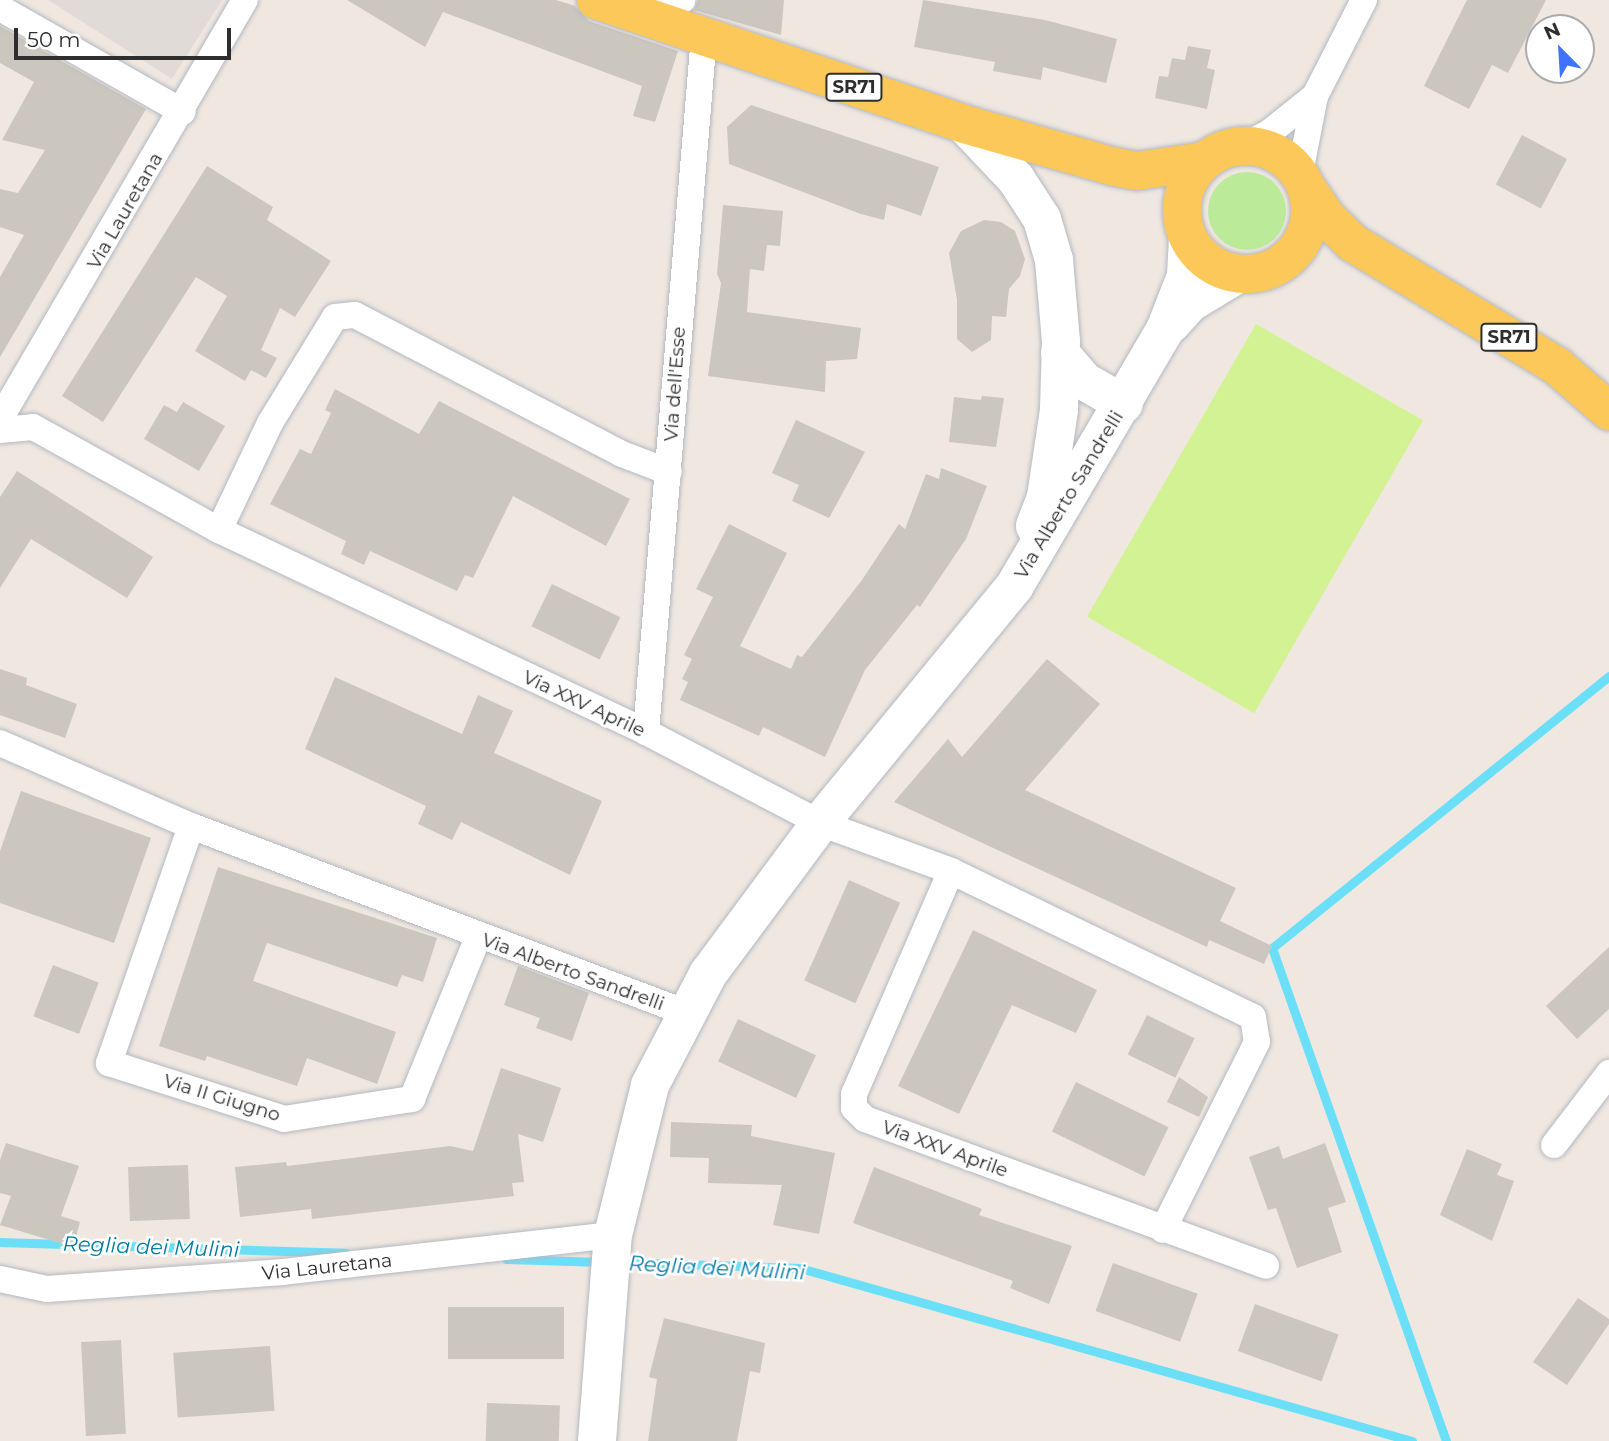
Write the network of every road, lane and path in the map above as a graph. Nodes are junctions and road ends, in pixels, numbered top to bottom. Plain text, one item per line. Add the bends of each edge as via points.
1 (596, 0) edge
2 (1364, 0) edge
3 (241, 6) edge
4 (0, 8) edge
5 (666, 9) edge
6 (704, 36) junction
7 (1315, 96) junction
8 (183, 112) junction
9 (964, 124) junction
10 (1243, 146) junction
11 (1204, 161) junction
12 (1115, 167) junction
13 (1304, 182) junction
14 (1184, 228) junction
15 (1290, 259) junction
16 (1402, 271) junction
17 (1236, 275) junction
18 (1165, 330) junction
19 (1060, 353) junction
20 (1124, 404) junction
21 (1609, 411) edge
22 (0, 419) edge
23 (0, 430) edge
24 (669, 472) junction
25 (219, 530) junction
26 (1014, 587) junction
27 (646, 732) junction
28 (0, 743) edge
29 (820, 823) junction
30 (191, 826) junction
31 (951, 871) junction
32 (478, 937) junction
33 (687, 1013) junction
34 (1609, 1073) edge
35 (1554, 1145) dead end
36 (1163, 1230) junction
37 (613, 1235) junction
38 (1266, 1266) dead end
39 (0, 1279) edge
40 (597, 1441) edge

1 - 5 main road, SR71
2 - 7 street
3 - 8 street, Via Lauretana
4 - 8 street
5 - 6 main road, SR71
6 - 9 main road, SR71
6 - 24 street, Via dell'Esse
7 - 10 street via 1270,132
7 - 13 street
8 - 22 street, Via Lauretana
9 - 12 main road, SR71
9 - 19 street, Via Alberto Sandrelli via 1016,179 1042,219 1054,260
10 - 11 main road, SR71
10 - 13 main road, SR71 via 1275,153
11 - 12 main road, SR71 via 1137,170
11 - 14 main road via 1191,176
12 - 14 main road, SR71 via 1166,199
13 - 15 main road via 1309,228
13 - 16 main road, SR71 via 1327,218 1353,243
14 - 17 main road, SR71 via 1208,263
14 - 18 street, Via Alberto Sandrelli via 1186,276
15 - 16 main road, SR71 via 1328,254 1360,257
15 - 17 main road, SR71 via 1265,273
16 - 21 main road, SR71 via 1557,366
17 - 18 street, Via Alberto Sandrelli via 1190,303
18 - 20 street, Via Alberto Sandrelli
19 - 20 street, Via Alberto Sandrelli via 1084,382
19 - 26 street, Via Alberto Sandrelli via 1059,410 1046,497
20 - 26 street, Via Alberto Sandrelli
23 - 25 street, Via XXV Aprile via 33,427
24 - 25 street via 622,454 355,315 335,317 270,423
24 - 27 street, Via dell'Esse
25 - 27 street, Via XXV Aprile
26 - 29 street, Via Alberto Sandrelli
27 - 29 street, Via XXV Aprile
28 - 30 street, Via Alberto Sandrelli
29 - 31 street, Via XXV Aprile
29 - 33 street, Via Alberto Sandrelli via 708,974
30 - 32 street, Via Alberto Sandrelli
30 - 32 street, Via II Giugno via 109,1063 284,1119 412,1098
31 - 36 street, Via XXV Aprile via 1253,1017 1257,1042
31 - 36 street, Via XXV Aprile via 854,1094 854,1108 864,1119
32 - 33 street, Via Alberto Sandrelli
33 - 37 street via 650,1085
34 - 35 street
36 - 38 street, Via XXV Aprile
37 - 39 street, Via Lauretana via 269,1273 47,1289
37 - 40 street

